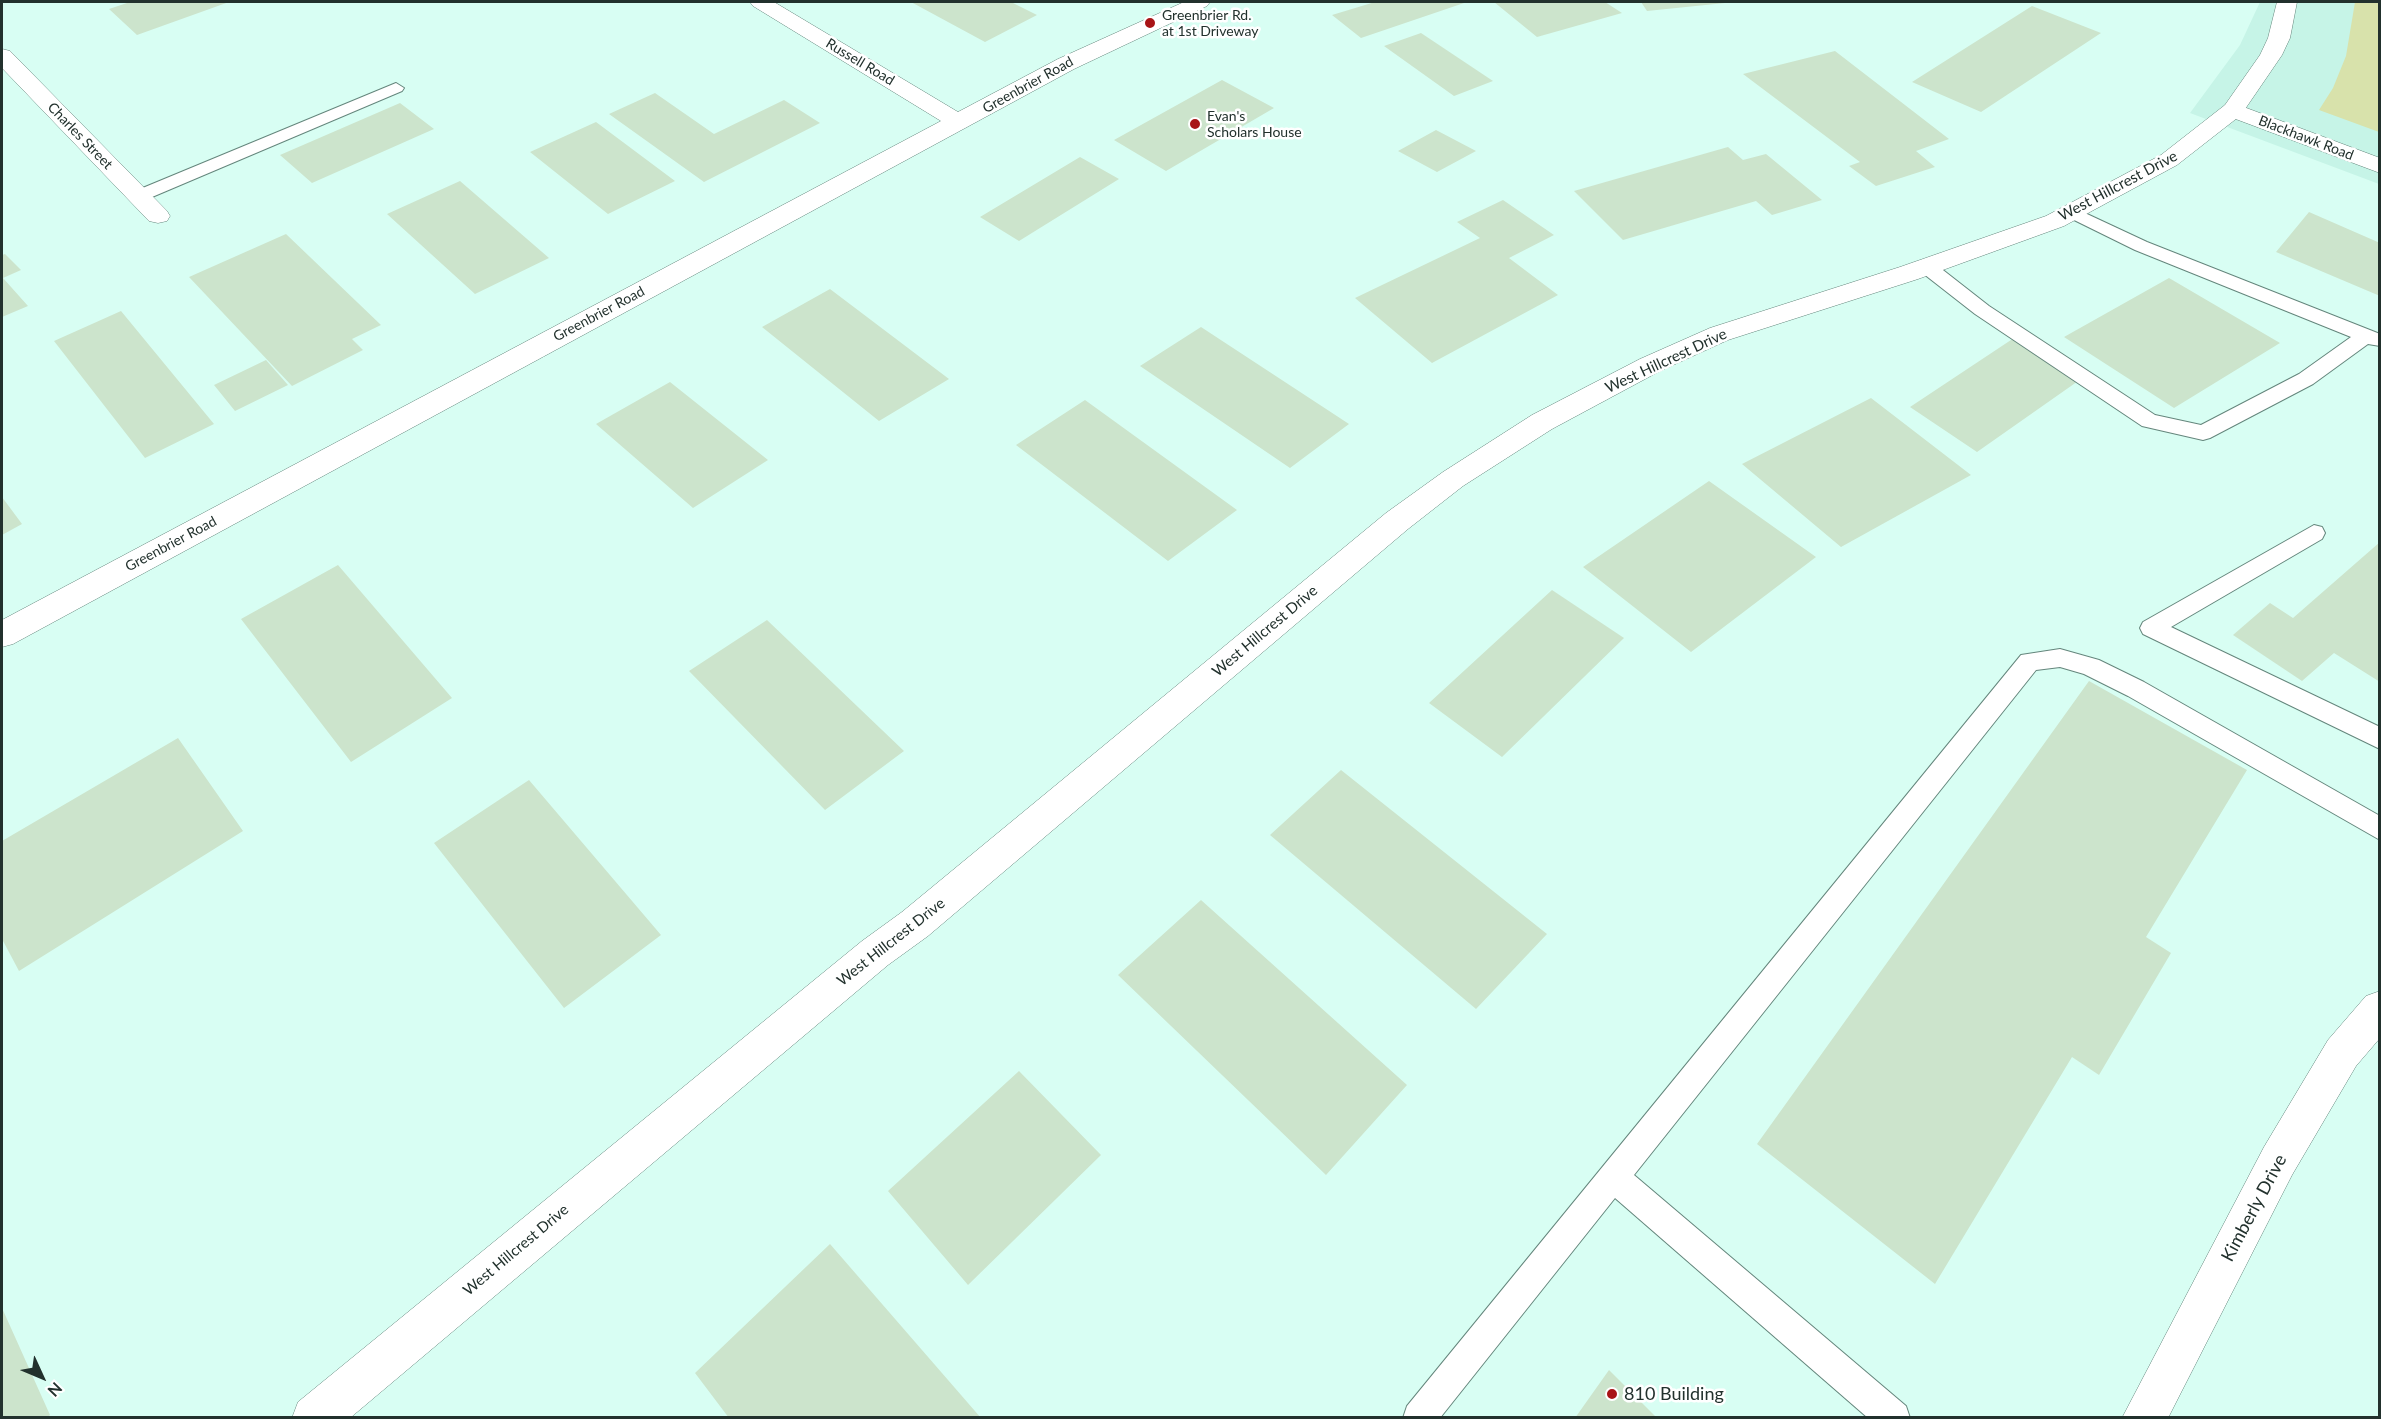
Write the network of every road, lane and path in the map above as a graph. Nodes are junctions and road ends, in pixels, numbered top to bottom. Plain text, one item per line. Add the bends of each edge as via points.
1 (760, 2) edge
2 (1200, 2) edge
3 (2287, 2) edge
4 (2, 56) edge
5 (396, 88) dead end
6 (2233, 110) junction
7 (960, 123) junction
8 (2379, 166) edge
9 (139, 196) junction
10 (2072, 212) junction
11 (158, 216) dead end
12 (1927, 267) junction
13 (2373, 338) edge
14 (2314, 533) dead end
15 (2, 635) edge
16 (2379, 739) edge
17 (2379, 829) edge
18 (2379, 1009) edge
19 (1615, 1178) junction
20 (314, 1418) edge
21 (1419, 1418) edge
22 (1894, 1418) edge
23 (2144, 1418) edge

1 - 7 street, Russell Road
2 - 7 street, Greenbrier Road via 1066,64
3 - 6 street, West Hillcrest Drive via 2271,55
4 - 9 street, Charles Street
5 - 9 lane
6 - 8 street, Blackhawk Road
6 - 10 street, West Hillcrest Drive via 2169,160
7 - 15 street, Greenbrier Road
9 - 11 street, Charles Street
10 - 12 street, West Hillcrest Drive
10 - 13 lane via 2141,246
12 - 13 lane via 1982,310 2149,421 2202,433 2306,379
12 - 20 street, West Hillcrest Drive via 1719,334 1542,422 1454,479 1388,529
14 - 16 lane via 2151,628
17 - 19 lane via 2091,667 2060,658 2029,662
18 - 23 street, Kimberly Drive via 2342,1053 2278,1161
19 - 21 lane
19 - 22 lane

